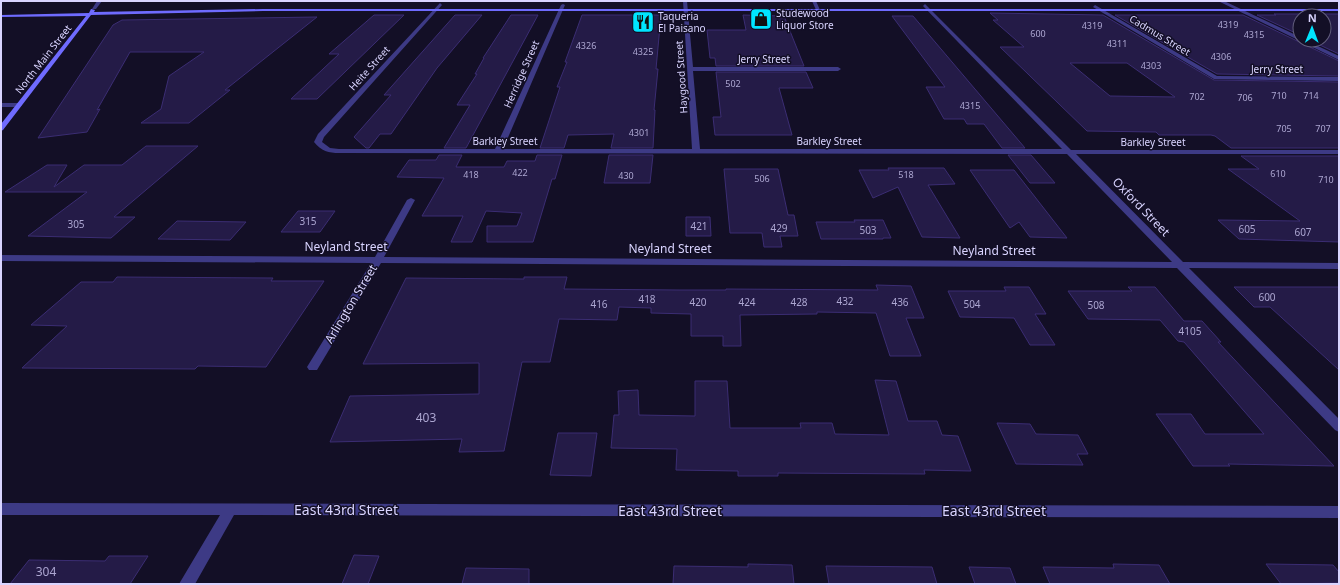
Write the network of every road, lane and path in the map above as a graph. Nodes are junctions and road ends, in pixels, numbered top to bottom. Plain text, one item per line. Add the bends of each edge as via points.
1 (100, 1) edge
2 (1220, 1) edge
3 (270, 5) junction
4 (686, 5) edge
5 (816, 5) edge
6 (1095, 6) junction
7 (1229, 6) junction
8 (1339, 6) edge
9 (437, 7) junction
10 (562, 7) junction
11 (928, 7) junction
12 (263, 10) junction
13 (1102, 10) junction
14 (1238, 10) junction
15 (1339, 10) edge
16 (1, 11) edge
17 (92, 11) junction
18 (1, 16) edge
19 (1292, 36) edge
20 (1318, 48) edge
21 (1339, 58) edge
22 (691, 68) junction
23 (838, 69) dead end
24 (1216, 78) joint
25 (1339, 79) edge
26 (1, 104) edge
27 (19, 104) junction
28 (1, 129) edge
29 (321, 146) joint
30 (498, 151) junction
31 (696, 151) junction
32 (1069, 151) junction
33 (1339, 152) edge
34 (411, 200) dead end
35 (1, 258) edge
36 (378, 260) junction
37 (1181, 265) junction
38 (1339, 266) edge
39 (313, 367) dead end
40 (1339, 427) edge
41 (1, 509) edge
42 (230, 510) junction
43 (1339, 512) edge
44 (188, 584) edge

1 - 17 street, North Main Street
2 - 7 street
3 - 9 main road
3 - 12 main road
3 - 17 main road
4 - 5 main road
4 - 10 main road
4 - 22 street, Haygood Street
5 - 11 main road
6 - 7 main road
6 - 11 main road
6 - 13 street, Cadmus Street
7 - 8 main road
7 - 14 street
9 - 10 main road
9 - 12 main road
9 - 29 street, Heite Street via 322,136 318,142
10 - 30 street, Herridge Street
11 - 13 main road
11 - 32 street, Oxford Street
12 - 17 main road
13 - 14 main road
13 - 24 street, Cadmus Street
14 - 15 main road
14 - 19 street
16 - 17 main road
17 - 18 main road
17 - 27 main road, North Main Street
20 - 21 street
22 - 23 street, Jerry Street
22 - 31 street, Haygood Street
24 - 25 street, Jerry Street
26 - 27 street
27 - 28 main road, North Main Street
29 - 30 street, Barkley Street via 330,150 348,151
30 - 31 street, Barkley Street
31 - 32 street, Barkley Street
32 - 33 street, Barkley Street
32 - 37 street, Oxford Street
34 - 36 street, Arlington Street
35 - 36 street, Neyland Street
36 - 37 street, Neyland Street
36 - 39 street, Arlington Street
37 - 38 street, Neyland Street
37 - 40 street, Oxford Street
41 - 42 street, East 43rd Street
42 - 43 street, East 43rd Street
42 - 44 street

